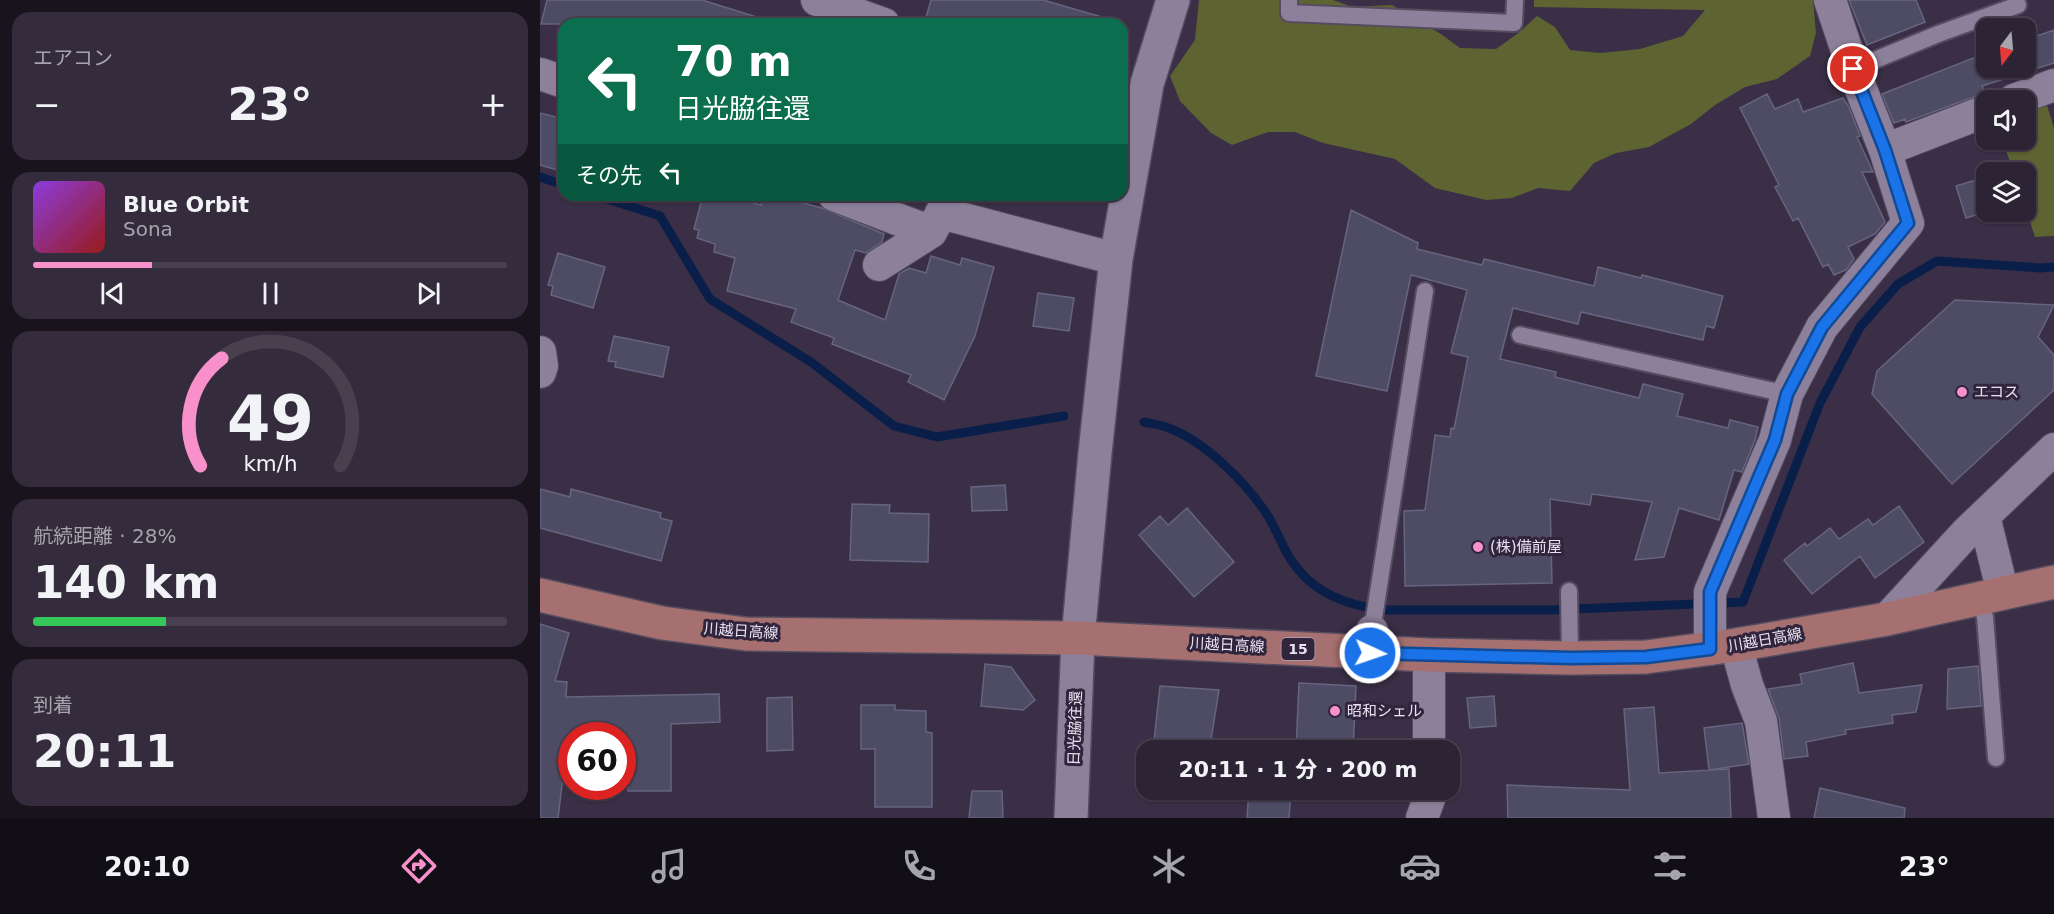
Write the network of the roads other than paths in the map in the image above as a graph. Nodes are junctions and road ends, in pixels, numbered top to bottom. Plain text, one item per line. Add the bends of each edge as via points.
1 (817, 0) edge
2 (1173, 0) edge
3 (1288, 0) edge
4 (1515, 0) edge
5 (1830, 0) edge
6 (2018, 5) dead end
7 (867, 18) edge
8 (1853, 69) junction
9 (540, 74) edge
10 (558, 80) edge
11 (2054, 85) edge
12 (2036, 92) edge
13 (1976, 115) edge
14 (1885, 150) junction
15 (1128, 191) edge
16 (869, 201) edge
17 (1126, 201) edge
18 (939, 213) edge
19 (1116, 259) junction
20 (879, 265) dead end
21 (1425, 291) dead end
22 (1520, 335) dead end
23 (540, 352) edge
24 (540, 372) edge
25 (1787, 394) junction
26 (2054, 449) edge
27 (1984, 516) junction
28 (2054, 582) edge
29 (1569, 591) dead end
30 (540, 595) edge
31 (1991, 596) junction
32 (1887, 619) junction
33 (1717, 627) junction
34 (1078, 638) junction
35 (1371, 642) junction
36 (1570, 646) junction
37 (1429, 655) junction
38 (1429, 740) edge
39 (1996, 758) dead end
40 (1429, 800) edge
41 (1071, 818) edge
42 (1422, 818) edge
43 (1774, 818) edge

1 - 7 street
2 - 15 street, 日光脇往還 via 1147,84
3 - 4 lane via 1289,13 1514,23
5 - 8 street
6 - 8 lane
8 - 14 street
9 - 10 street
11 - 12 street
13 - 14 street
14 - 25 street via 1908,223 1822,327
16 - 18 street
17 - 19 street, 日光脇往還
18 - 19 street
18 - 20 street
19 - 34 street, 日光脇往還
21 - 35 lane
22 - 25 lane
23 - 24 street
25 - 33 street
26 - 27 street
27 - 31 street
27 - 32 street
28 - 31 main road, 川越日高線 / 15
29 - 36 lane
30 - 34 main road, 川越日高線 / 15 via 662,623 746,634
31 - 32 main road, 川越日高線 / 15
31 - 39 lane via 1985,617
32 - 33 main road, 川越日高線 / 15
33 - 36 main road, 川越日高線 / 15 via 1646,657
33 - 43 street via 1761,721
34 - 35 main road, 川越日高線 / 15
34 - 41 street, 日光脇往還
35 - 37 main road, 川越日高線 / 15
36 - 37 main road, 川越日高線 / 15
37 - 38 street
40 - 42 street

